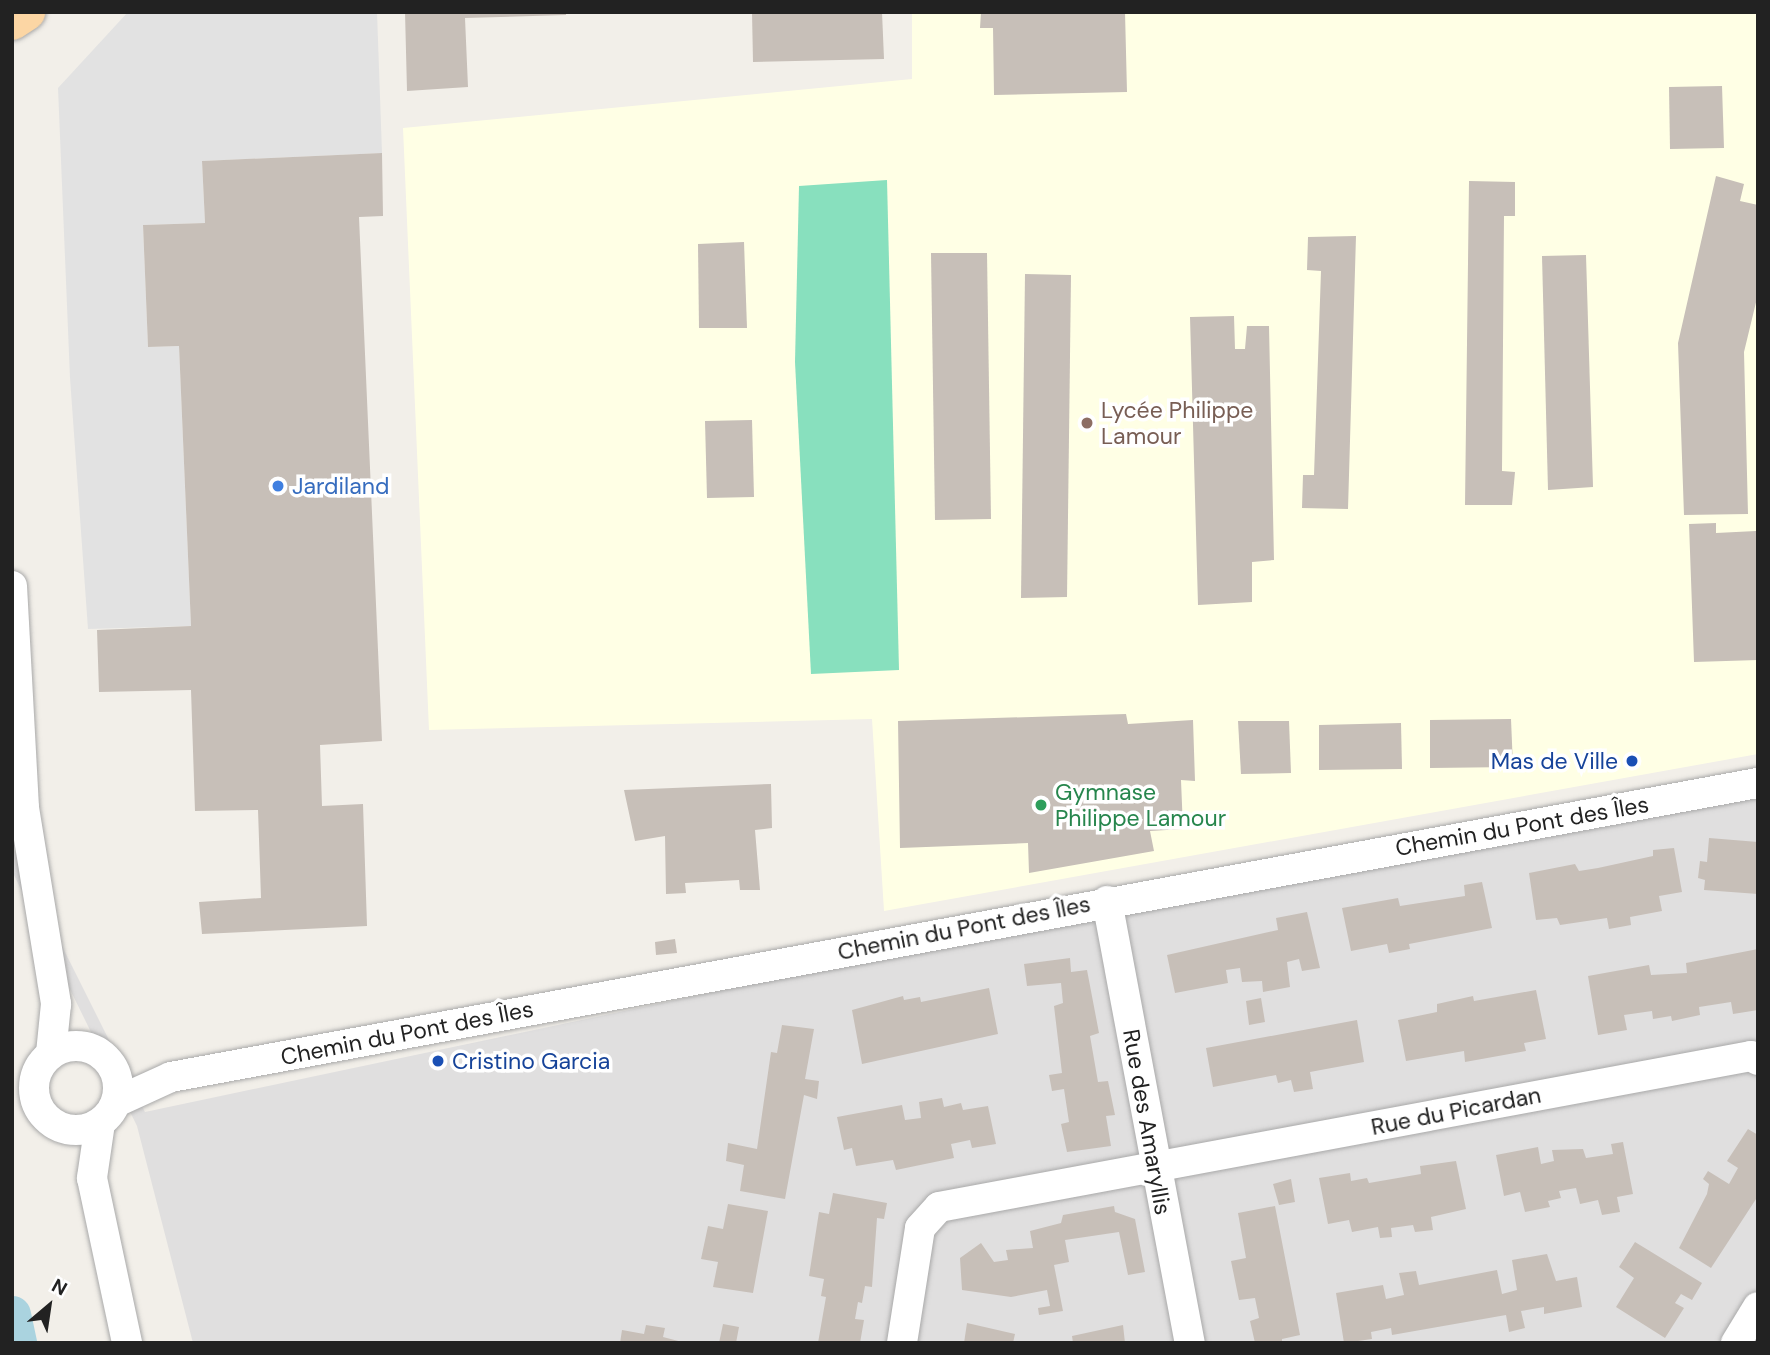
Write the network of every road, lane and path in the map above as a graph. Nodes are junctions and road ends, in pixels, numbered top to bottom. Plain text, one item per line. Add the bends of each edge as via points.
1 (26, 12) edge
2 (12, 22) edge
3 (12, 586) edge
4 (1758, 783) edge
5 (1107, 901) junction
6 (56, 1004) junction
7 (98, 1053) junction
8 (46, 1058) junction
9 (1758, 1060) edge
10 (12, 1075) edge
11 (171, 1077) junction
12 (35, 1110) edge
13 (108, 1112) junction
14 (1154, 1168) junction
15 (92, 1178) junction
16 (1758, 1307) edge
17 (127, 1343) edge
18 (902, 1343) edge
19 (1190, 1343) edge
20 (1736, 1343) edge

1 - 2 main road
3 - 6 street via 24,808
4 - 5 street, Chemin du Pont des Îles
5 - 11 street, Chemin du Pont des Îles
5 - 14 street, Rue des Amaryllis
6 - 7 street
6 - 8 street
7 - 8 street via 75,1045
7 - 11 street, Chemin du Pont des Îles
7 - 13 street via 116,1073
8 - 10 street
8 - 12 street via 34,1084
9 - 14 street, Rue du Picardan via 1751,1056
11 - 13 street, Chemin du Pont des Îles
12 - 13 street via 79,1130
12 - 15 street
13 - 15 street
14 - 18 street, Rue du Picardan via 939,1206 920,1228
14 - 19 street, Rue des Amaryllis
15 - 17 street
16 - 20 street

